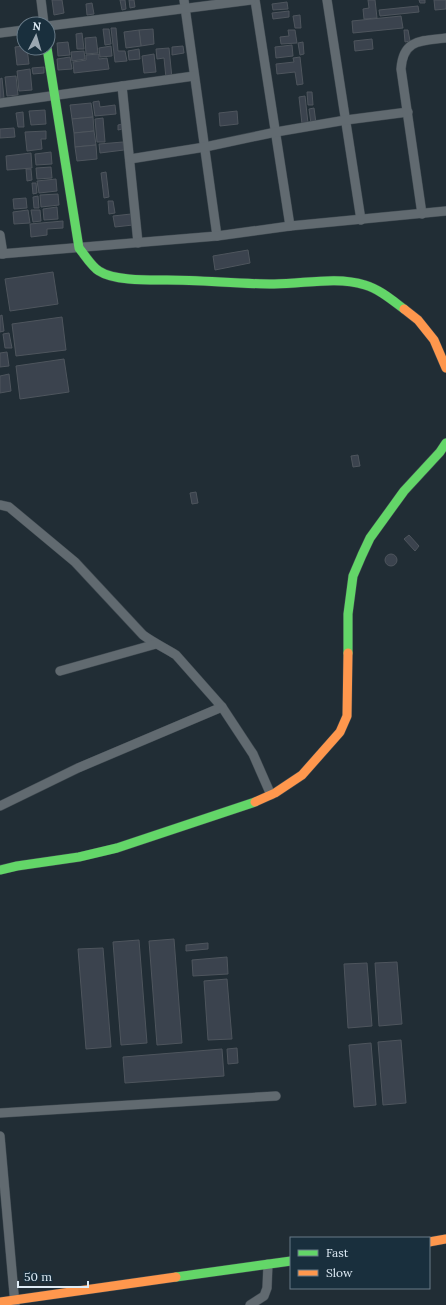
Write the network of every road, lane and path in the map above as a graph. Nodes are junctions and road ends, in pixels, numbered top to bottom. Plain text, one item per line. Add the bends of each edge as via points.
1 (41, 0) edge
2 (251, 0) edge
3 (256, 0) edge
4 (327, 0) edge
5 (184, 5) edge
6 (43, 16) edge
7 (56, 25) edge
8 (16, 31) edge
9 (0, 33) edge
10 (446, 38) edge
11 (48, 56) edge
12 (194, 76) junction
13 (122, 86) junction
14 (55, 95) junction
15 (0, 103) edge
16 (408, 112) junction
17 (346, 120) junction
18 (276, 132) junction
19 (205, 147) junction
20 (130, 159) junction
21 (446, 211) edge
22 (422, 214) junction
23 (361, 220) junction
24 (290, 226) junction
25 (0, 235) edge
26 (217, 236) junction
27 (138, 243) junction
28 (79, 248) junction
29 (1, 254) edge
30 (446, 368) edge
31 (446, 443) edge
32 (0, 504) edge
33 (156, 644) junction
34 (60, 671) dead end
35 (222, 707) junction
36 (271, 795) junction
37 (0, 806) edge
38 (0, 870) edge
39 (276, 1096) dead end
40 (0, 1113) edge
41 (0, 1136) edge
42 (446, 1239) edge
43 (430, 1242) edge
44 (290, 1261) edge
45 (268, 1264) junction
46 (0, 1302) edge
47 (14, 1302) edge
48 (250, 1305) edge

1 - 6 street
2 - 5 street
3 - 18 street
4 - 17 street
5 - 7 street
5 - 12 street
8 - 9 street
10 - 16 street via 418,41 405,51 401,69
11 - 14 street
12 - 13 street
12 - 19 street
13 - 14 street
13 - 20 street
14 - 15 street
14 - 28 street
16 - 17 street
16 - 22 street
17 - 18 street
17 - 23 street
18 - 19 street
18 - 24 street
19 - 20 street
19 - 26 street
20 - 27 street
21 - 22 street
22 - 23 street
23 - 24 street
24 - 26 street
25 - 29 street
26 - 27 street
27 - 28 street
28 - 29 street
28 - 30 street via 98,271 112,277 275,284 327,280 366,286 386,295 418,320 434,340
31 - 36 street via 404,491 370,538 353,576 348,614 347,716 340,732 302,776
32 - 33 street via 9,507 75,562 143,635
33 - 34 street
33 - 35 street via 176,655
35 - 36 street via 252,754
35 - 37 street via 78,768
36 - 38 street via 249,805 117,848
39 - 40 street
41 - 47 street
42 - 43 street
44 - 45 street
45 - 47 street
45 - 48 street via 264,1296
46 - 47 street

